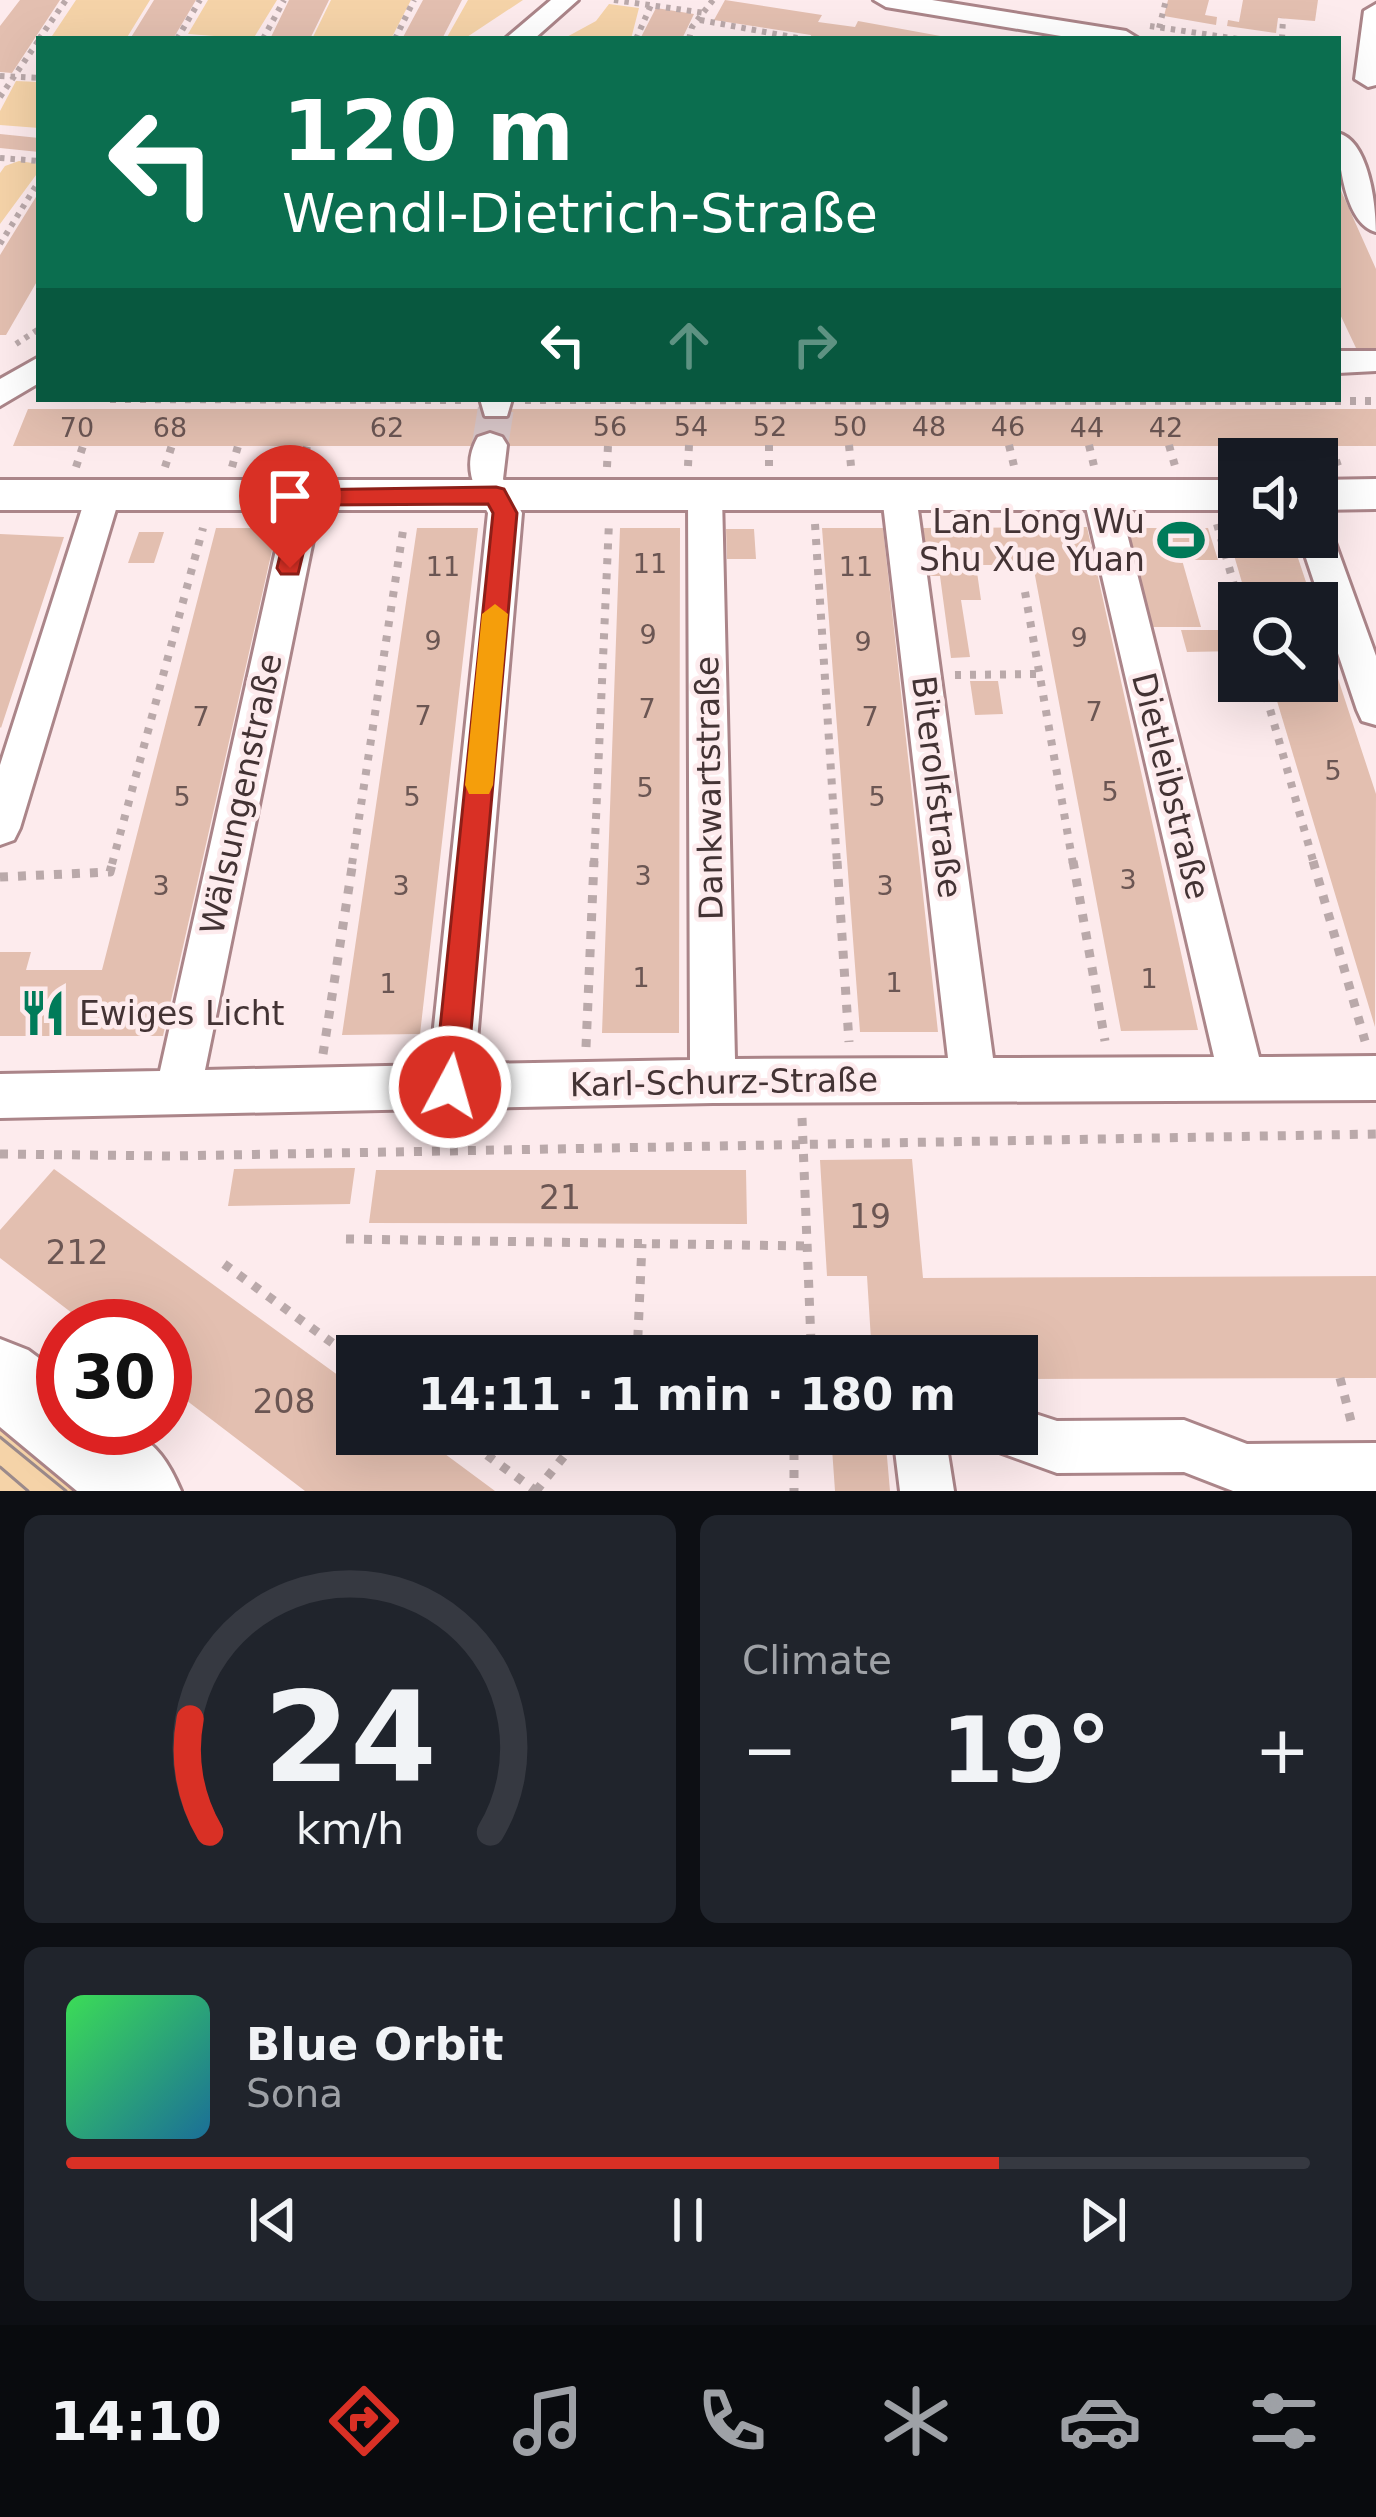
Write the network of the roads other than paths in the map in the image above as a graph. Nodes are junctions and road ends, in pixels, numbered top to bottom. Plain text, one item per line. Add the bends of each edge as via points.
1 (566, 0) edge
2 (886, 0) edge
3 (1376, 11) edge
4 (998, 28) edge
5 (522, 36) edge
6 (1091, 36) edge
7 (1341, 74) edge
8 (1372, 79) edge
9 (1341, 147) edge
10 (1376, 223) edge
11 (1376, 361) edge
12 (1341, 362) edge
13 (36, 370) edge
14 (0, 395) edge
15 (490, 446) tunnel mouth
16 (1097, 480) junction
17 (697, 481) junction
18 (90, 482) junction
19 (303, 482) junction
20 (1338, 483) edge
21 (1376, 494) edge
22 (0, 495) edge
23 (496, 495) junction
24 (899, 495) junction
25 (1218, 505) edge
26 (1323, 558) edge
27 (1376, 710) edge
28 (0, 828) edge
29 (1372, 1066) edge
30 (1241, 1077) junction
31 (973, 1078) junction
32 (713, 1081) junction
33 (450, 1087) junction
34 (178, 1093) junction
35 (0, 1096) edge
36 (0, 1378) edge
37 (36, 1406) edge
38 (1038, 1441) edge
39 (97, 1455) edge
40 (922, 1455) edge
41 (1376, 1469) edge
42 (1230, 1480) edge
43 (140, 1491) edge
44 (927, 1491) edge

1 - 5 street
2 - 4 street
3 - 8 street
4 - 6 street
7 - 8 street
9 - 10 street
11 - 12 street
13 - 14 street
15 - 23 street via 486,479
16 - 24 street
16 - 25 street
16 - 30 street, Dietleibstraße
17 - 23 street
17 - 24 street
17 - 32 street, Dankwartstraße
18 - 19 street
18 - 22 street
18 - 28 street
19 - 23 street
19 - 34 street, Wälsungenstraße
20 - 21 street
23 - 33 street via 505,513
24 - 31 street, Biterolfstraße
26 - 27 street
29 - 30 street, Karl-Schurz-Straße
30 - 31 street, Karl-Schurz-Straße
31 - 32 street, Karl-Schurz-Straße
32 - 33 street, Karl-Schurz-Straße
33 - 34 street, Karl-Schurz-Straße
34 - 35 street, Karl-Schurz-Straße
36 - 37 main road
38 - 42 street via 1184,1446
39 - 43 main road
40 - 44 street
41 - 42 street

